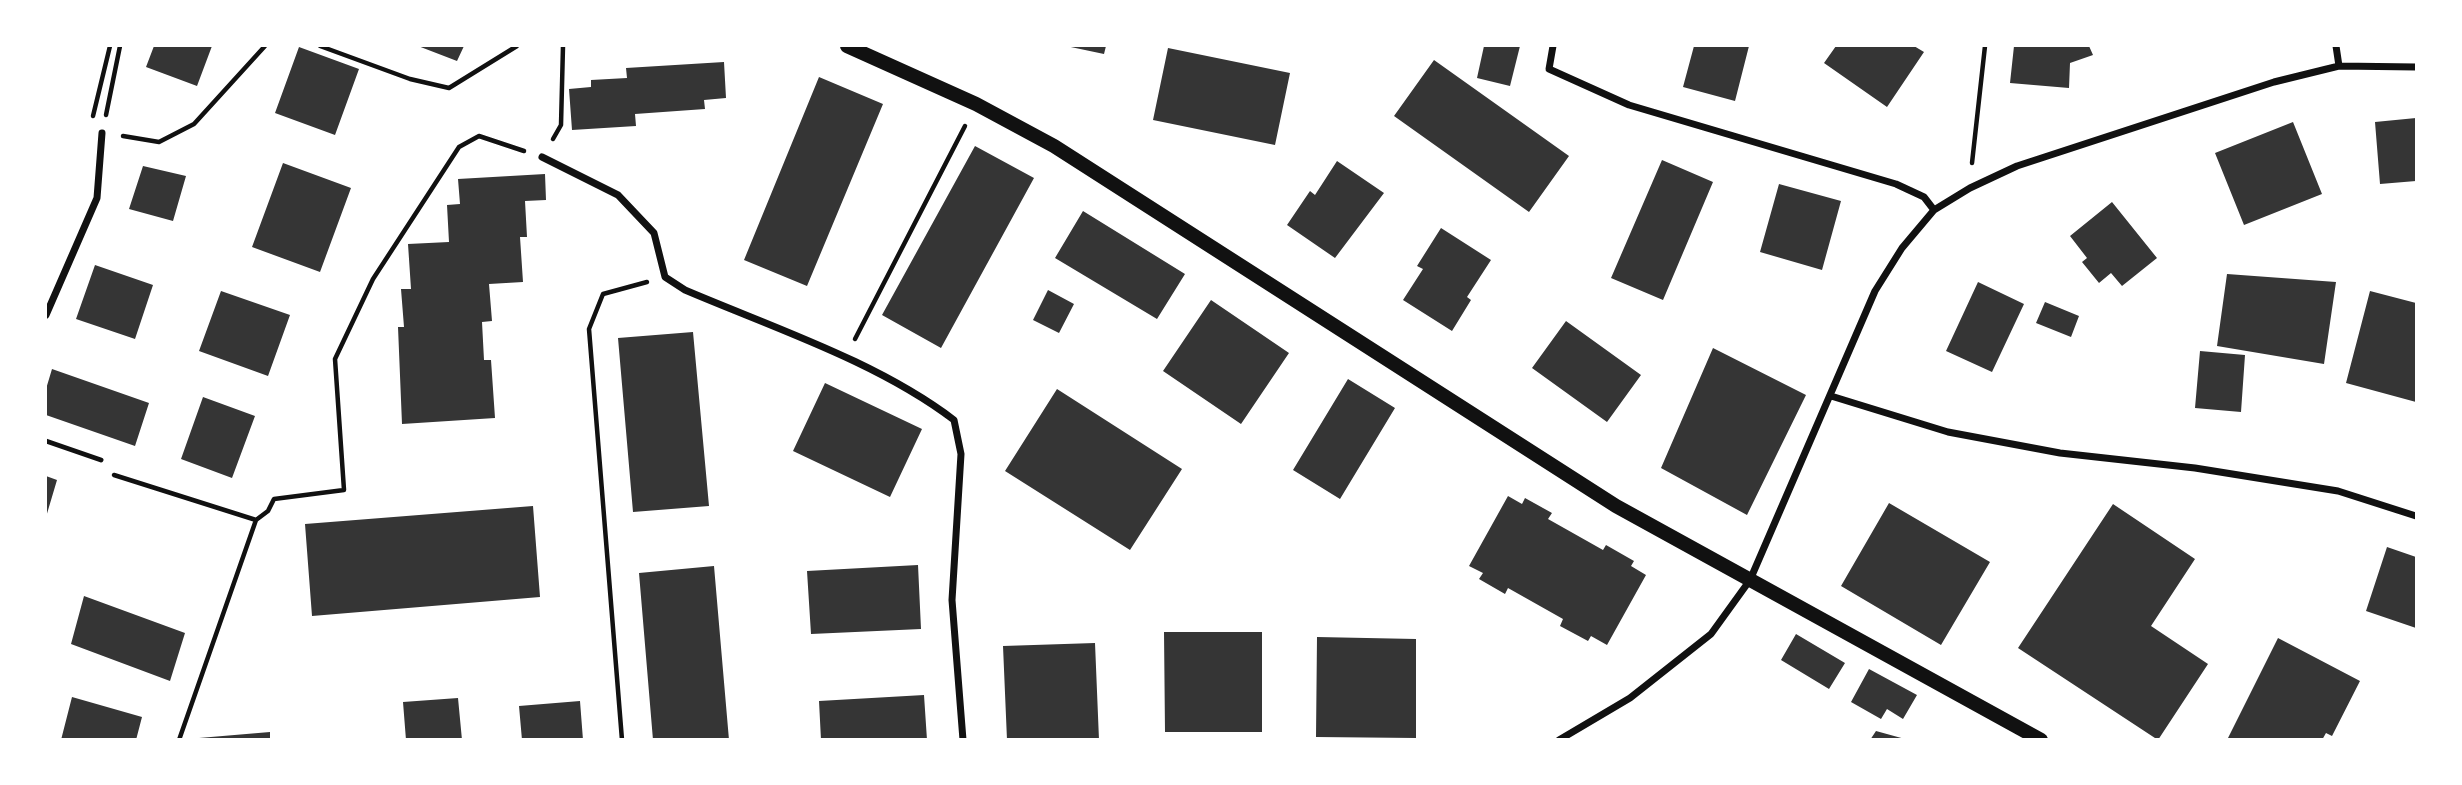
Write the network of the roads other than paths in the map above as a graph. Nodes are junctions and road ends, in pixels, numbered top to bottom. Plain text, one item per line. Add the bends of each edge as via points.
1 (847, 46) edge
2 (1553, 46) edge
3 (2336, 46) edge
4 (2339, 66) junction
5 (2417, 67) edge
6 (102, 133) road end
7 (542, 157) road end
8 (1934, 210) junction
9 (46, 316) edge
10 (1831, 396) junction
11 (46, 441) edge
12 (101, 460) road end
13 (2417, 516) edge
14 (1750, 580) junction
15 (963, 740) edge
16 (1559, 740) edge
17 (2041, 740) edge

1 - 14 main road via 976,104 1054,146 1616,506
2 - 8 street via 1549,69 1629,105 1896,184 1924,197
3 - 4 street
4 - 5 street
4 - 8 street via 2274,82 2017,166
6 - 9 street via 97,198
7 - 15 street via 618,195 654,233 664,277 927,399 954,420 961,454 952,600
8 - 10 street via 1875,291
10 - 13 street via 1948,432 2060,453 2338,491
10 - 14 street
11 - 12 lane
14 - 16 street via 1711,634 1630,698
14 - 17 main road

